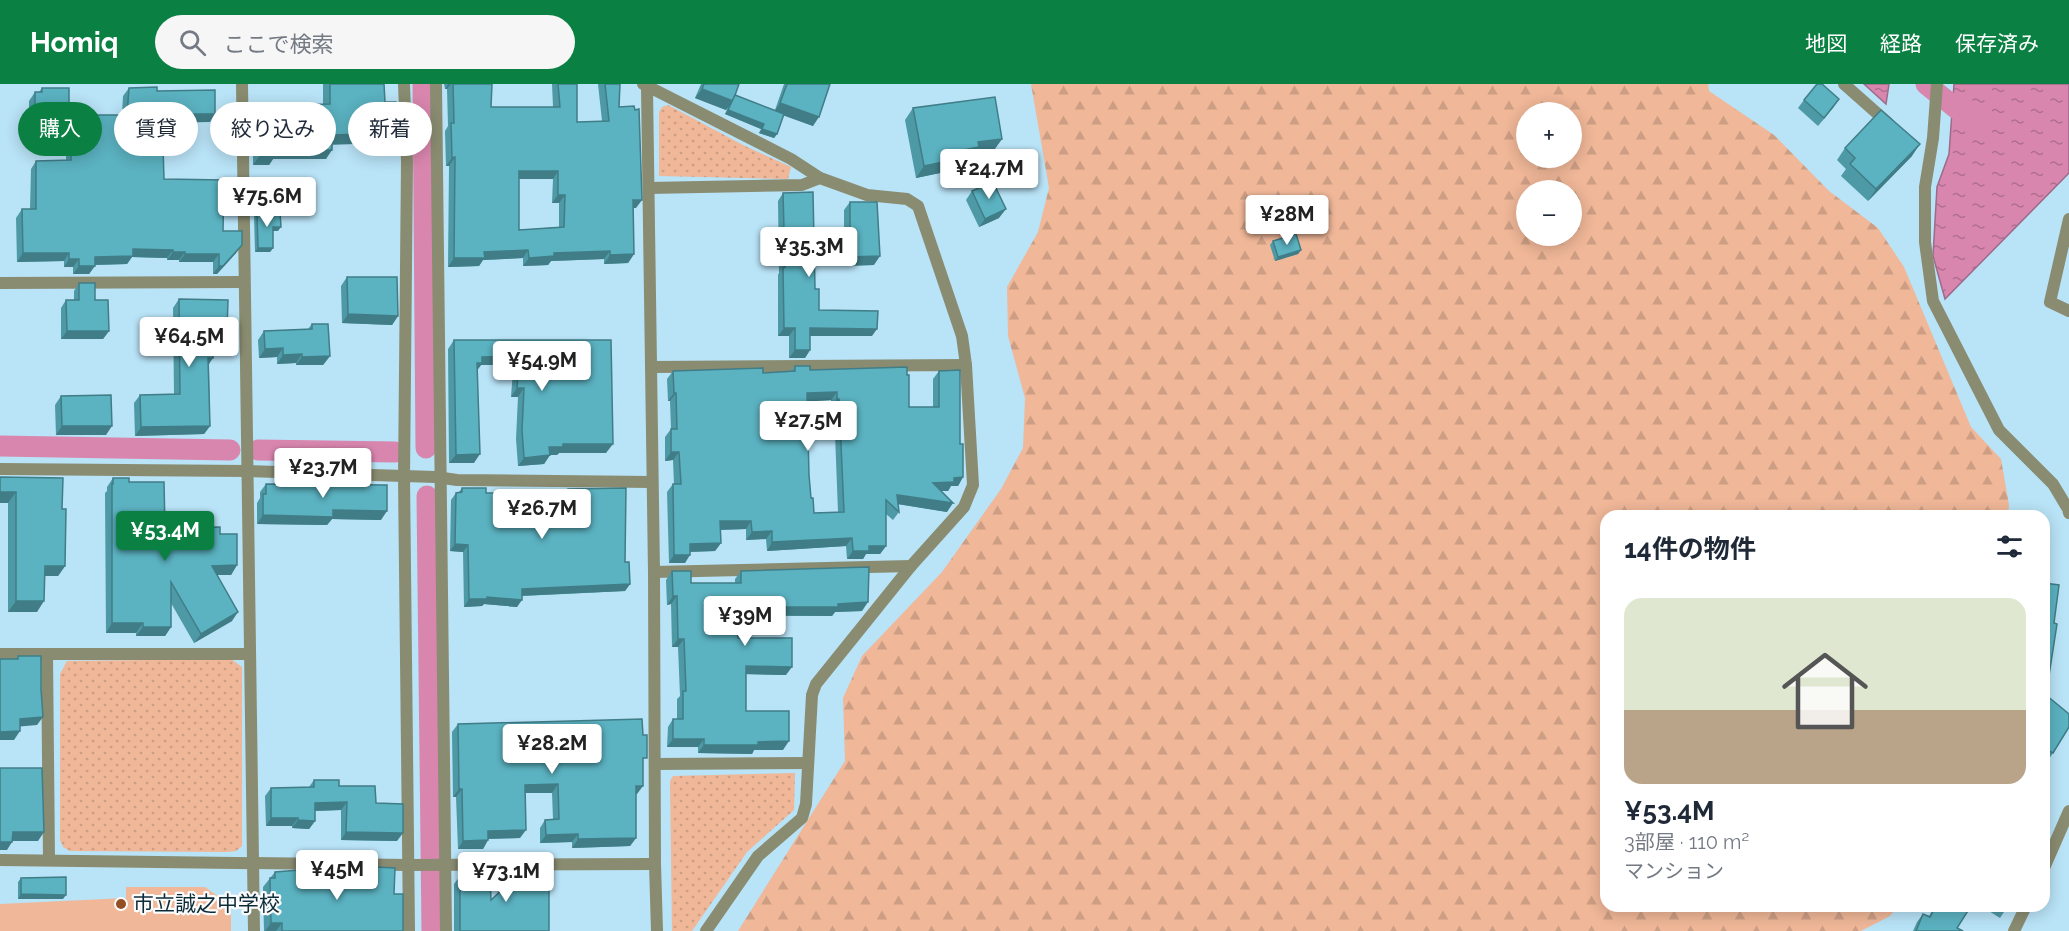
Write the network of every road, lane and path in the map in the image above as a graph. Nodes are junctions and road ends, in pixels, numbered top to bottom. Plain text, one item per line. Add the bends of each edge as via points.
1 (242, 84) edge
2 (404, 84) edge
3 (436, 84) edge
4 (1844, 84) edge
5 (1936, 84) edge
6 (645, 86) edge
7 (1897, 131) edge
8 (820, 178) junction
9 (649, 189) junction
10 (2069, 219) edge
11 (244, 282) junction
12 (0, 283) edge
13 (2069, 310) edge
14 (966, 365) junction
15 (651, 367) junction
16 (0, 469) edge
17 (246, 471) junction
18 (409, 477) junction
19 (439, 477) junction
20 (651, 482) junction
21 (2069, 513) edge
22 (911, 566) junction
23 (654, 572) junction
24 (0, 654) edge
25 (248, 654) junction
26 (47, 655) junction
27 (808, 763) junction
28 (655, 764) junction
29 (2069, 811) edge
30 (2050, 854) edge
31 (0, 860) edge
32 (49, 860) junction
33 (253, 864) junction
34 (655, 864) junction
35 (412, 865) junction
36 (442, 865) junction
37 (2023, 912) edge
38 (254, 931) edge
39 (409, 931) edge
40 (446, 931) edge
41 (657, 931) edge
42 (706, 931) edge
43 (2014, 931) edge

1 - 11 street
2 - 18 street
3 - 19 street
4 - 7 street
5 - 21 street via 1925,187 1925,242 1933,301 1999,430 2053,484
6 - 8 street via 791,159
6 - 9 street
8 - 9 street via 802,185
8 - 14 street via 867,195 907,199 918,206 962,336
9 - 15 street
10 - 13 street via 2050,302
11 - 12 street
11 - 17 street
14 - 15 street
14 - 22 street via 973,485 964,507
15 - 20 street
16 - 17 street
17 - 18 street
17 - 25 street
18 - 19 street
18 - 35 street
19 - 20 street
19 - 36 street
20 - 23 street
22 - 23 street
22 - 27 street via 816,684
23 - 28 street
24 - 26 street
25 - 26 street
25 - 33 street
26 - 32 street
27 - 28 street
27 - 42 street via 802,818 758,856
28 - 34 street
29 - 30 street
31 - 32 street
32 - 33 street
33 - 35 street
33 - 38 street
34 - 36 street
34 - 41 street
35 - 36 street
35 - 39 street
36 - 40 street
37 - 43 street

